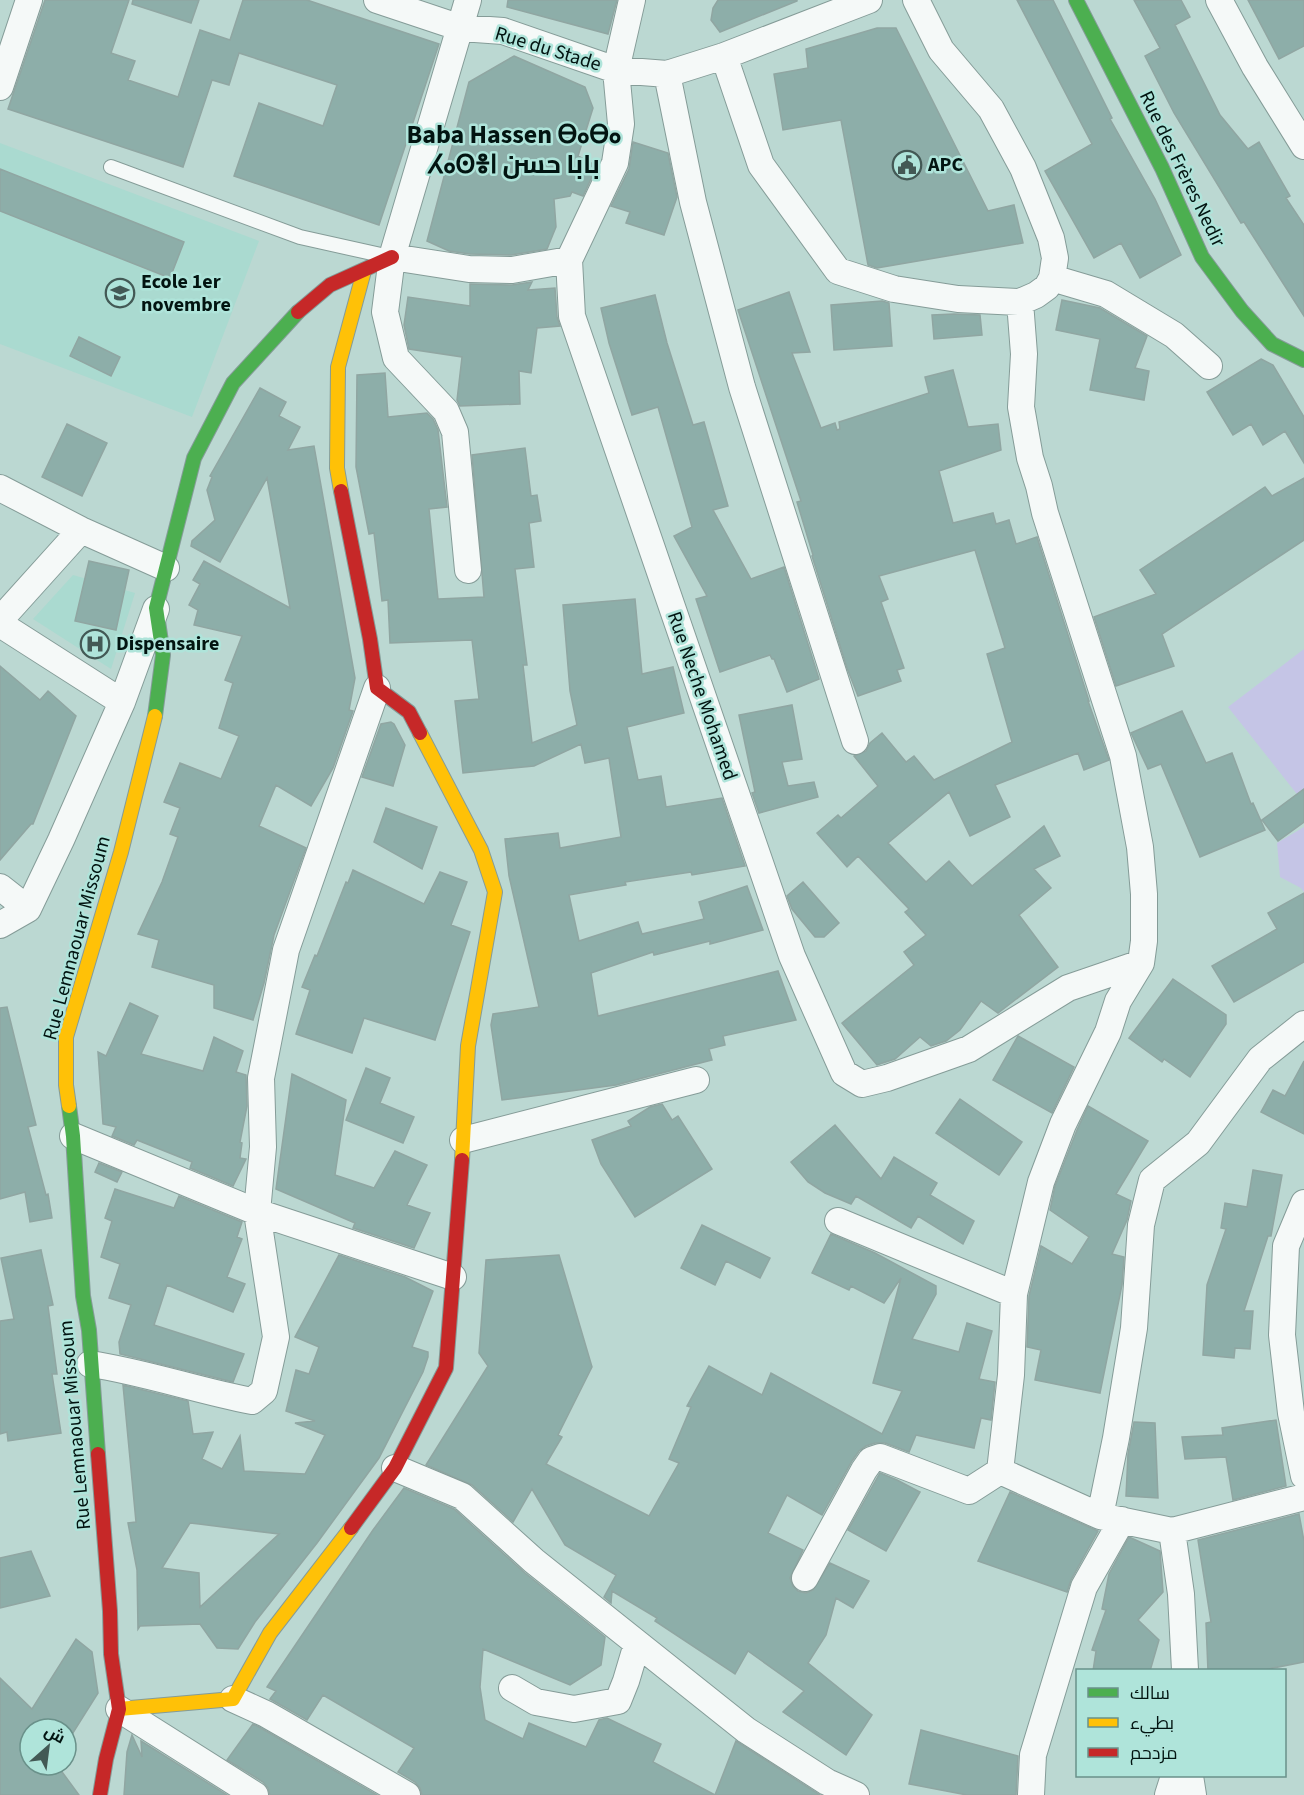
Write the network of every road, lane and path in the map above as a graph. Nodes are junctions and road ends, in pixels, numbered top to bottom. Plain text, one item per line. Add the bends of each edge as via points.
1 (29, 0) edge
2 (377, 0) edge
3 (468, 0) edge
4 (632, 0) edge
5 (868, 0) edge
6 (915, 0) edge
7 (1076, 0) edge
8 (1219, 0) edge
9 (461, 28) junction
10 (724, 56) junction
11 (616, 70) junction
12 (667, 74) junction
13 (0, 87) edge
14 (1304, 146) edge
15 (111, 167) dead end
16 (392, 257) junction
17 (568, 260) junction
18 (364, 271) junction
19 (1052, 278) junction
20 (1020, 302) junction
21 (1304, 360) edge
22 (1209, 366) dead end
23 (0, 488) edge
24 (81, 530) junction
25 (166, 568) junction
26 (468, 570) dead end
27 (156, 608) junction
28 (0, 620) edge
29 (0, 624) edge
30 (377, 688) junction
31 (122, 702) junction
32 (855, 741) dead end
33 (0, 887) edge
34 (28, 909) junction
35 (0, 925) edge
36 (1141, 963) junction
37 (1304, 1024) edge
38 (696, 1080) dead end
39 (73, 1136) junction
40 (463, 1140) junction
41 (1304, 1203) edge
42 (257, 1212) junction
43 (838, 1221) dead end
44 (453, 1277) junction
45 (1014, 1294) junction
46 (90, 1364) junction
47 (394, 1468) junction
48 (1000, 1471) junction
49 (1304, 1476) edge
50 (1304, 1497) edge
51 (1111, 1518) junction
52 (1173, 1531) junction
53 (805, 1578) dead end
54 (637, 1644) junction
55 (1185, 1669) edge
56 (512, 1688) dead end
57 (233, 1699) junction
58 (119, 1709) junction
59 (1174, 1777) edge
60 (1190, 1777) edge
61 (828, 1788) edge
62 (100, 1795) edge
63 (255, 1795) edge
64 (407, 1795) edge
65 (856, 1795) edge
66 (1031, 1795) edge
67 (1168, 1795) edge
68 (1193, 1795) edge

1 - 13 street
2 - 9 street, Rue du Stade
3 - 9 street
4 - 11 street
5 - 10 street
6 - 19 street via 941,50 991,109 1023,168 1051,238 1056,258
7 - 21 street, Rue des Frères Nedir via 1162,168 1202,257 1272,344
8 - 14 street
9 - 11 street, Rue du Stade via 503,31
9 - 16 street
10 - 12 street
10 - 20 street via 761,165 838,271 894,289 958,300
11 - 12 street, Rue du Stade
11 - 17 street via 621,124 615,163
12 - 32 street via 693,202 742,387
15 - 16 lane via 300,237
16 - 17 street via 470,269 512,270
16 - 18 street, Rue Lemnaouar Missoum
16 - 26 street via 385,312 396,358 446,411 455,432
17 - 36 street, Rue Neche Mohamed via 572,315 792,956 844,1073 862,1084 969,1048 1068,988
18 - 25 street, Rue Lemnaouar Missoum via 330,285 300,309 233,383 194,458
18 - 30 street via 338,366 337,468
19 - 20 street via 1047,287
19 - 22 street via 1106,294 1174,335
20 - 36 street via 1024,354 1022,407 1030,458 1123,756 1140,848 1144,894
23 - 24 street
24 - 25 street
24 - 28 street
25 - 27 street, Rue Lemnaouar Missoum
27 - 31 street
27 - 39 street, Rue Lemnaouar Missoum via 163,655 158,704 121,852 66,1037 66,1085
29 - 31 street
30 - 40 street via 409,712 481,850 495,892 468,1046
30 - 42 street via 286,950 261,1078 263,1147
31 - 34 street
33 - 34 street
34 - 35 street
36 - 45 street via 1118,1001 1108,1032 1048,1163
37 - 51 street via 1260,1059 1198,1143 1152,1180 1140,1226 1134,1328 1116,1438
38 - 40 street
39 - 42 street
39 - 46 street, Rue Lemnaouar Missoum
40 - 44 street
41 - 49 street via 1286,1246 1282,1335 1291,1413
42 - 44 street
42 - 46 street via 276,1337 264,1391 252,1401
43 - 45 street
44 - 47 street via 446,1368
45 - 48 street via 1011,1375
46 - 58 street, Rue Lemnaouar Missoum via 111,1654
47 - 54 street via 462,1496 534,1561
47 - 57 street via 270,1633
48 - 51 street
48 - 53 street via 969,1491 880,1457 871,1460
50 - 52 street
51 - 52 street
51 - 66 street via 1084,1587 1033,1755
52 - 55 street
54 - 56 street via 618,1701 574,1709 536,1702
54 - 61 street via 746,1730
57 - 58 street
57 - 64 street
58 - 62 street, Rue Lemnaouar Missoum
58 - 63 street
59 - 67 street
60 - 68 street
61 - 65 street

